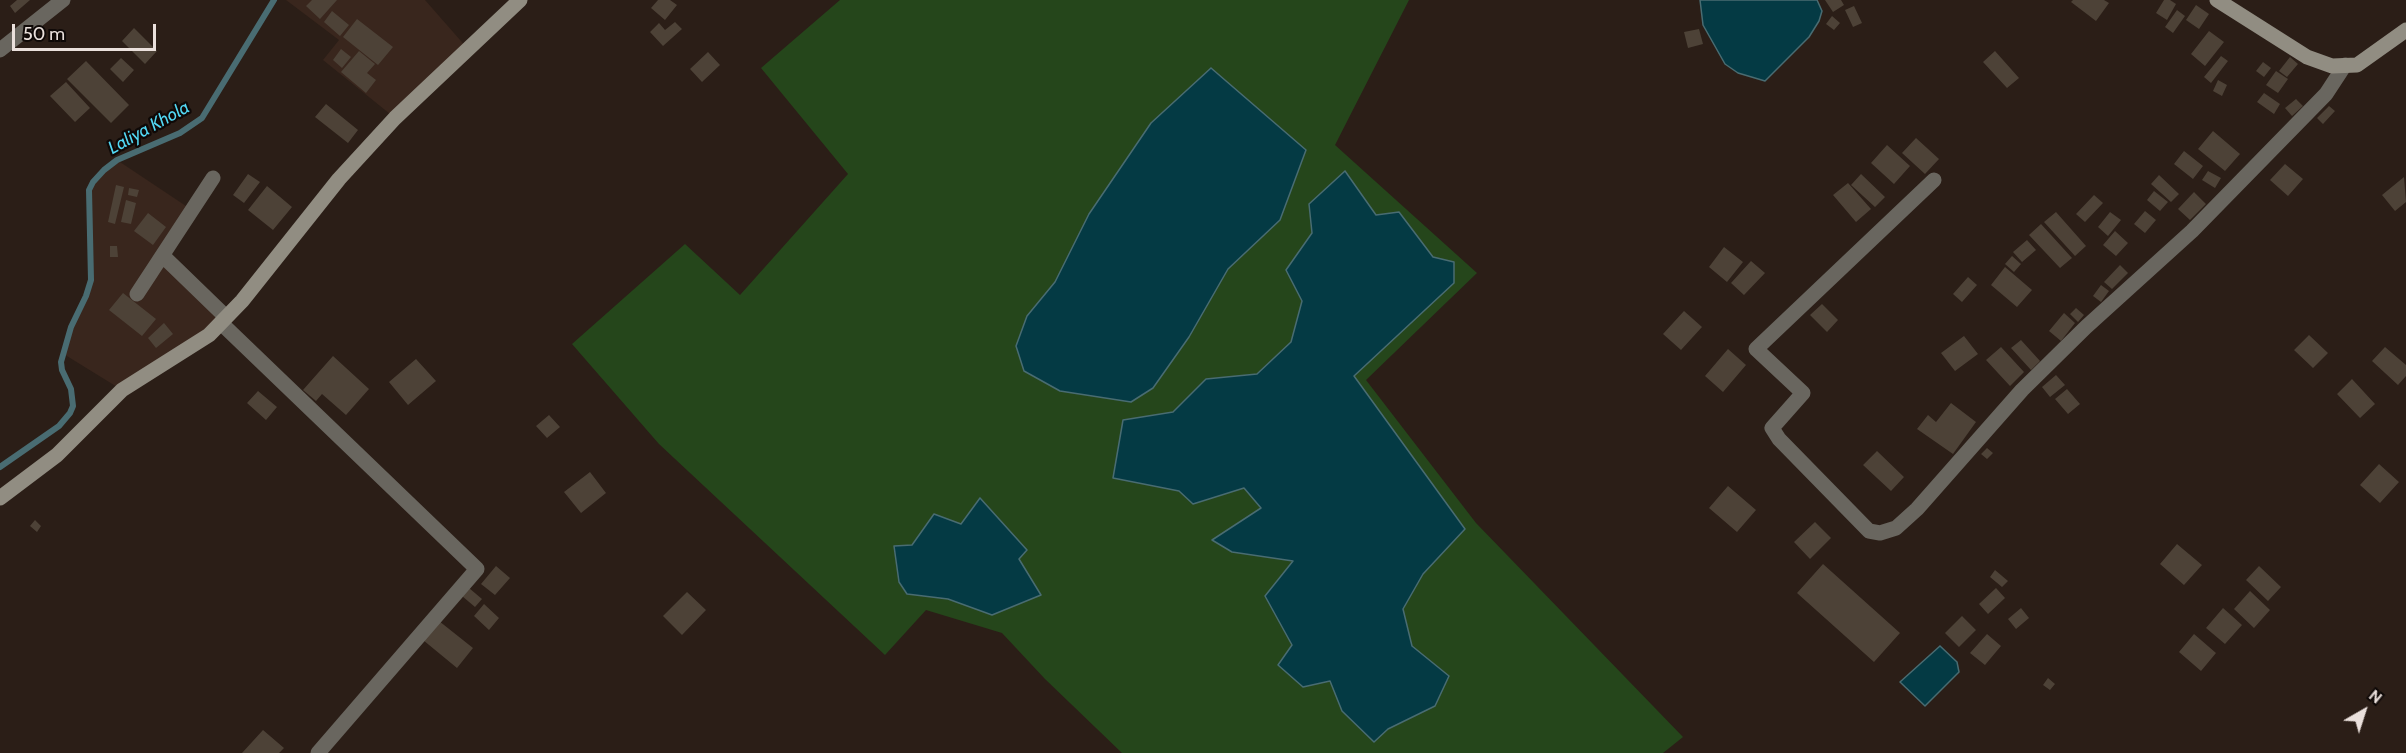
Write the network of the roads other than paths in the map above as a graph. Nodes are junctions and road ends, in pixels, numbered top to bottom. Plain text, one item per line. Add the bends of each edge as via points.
1 (63, 0) edge
2 (520, 0) edge
3 (2217, 0) edge
4 (2406, 30) edge
5 (0, 50) edge
6 (2345, 65) junction
7 (213, 178) dead end
8 (1934, 180) dead end
9 (163, 256) junction
10 (137, 294) dead end
11 (223, 320) junction
12 (0, 498) edge
13 (318, 753) edge

1 - 5 street
2 - 11 street via 379,135
3 - 6 street via 2307,57 2332,66
4 - 6 street via 2357,65
6 - 8 street via 2326,94 2192,231 2022,390 1917,509 1896,528 1880,533 1869,531 1779,439 1772,428 1803,393 1756,349
7 - 9 street
9 - 10 street
9 - 11 street
11 - 12 street via 201,340 122,390 57,455
11 - 13 street via 477,569

